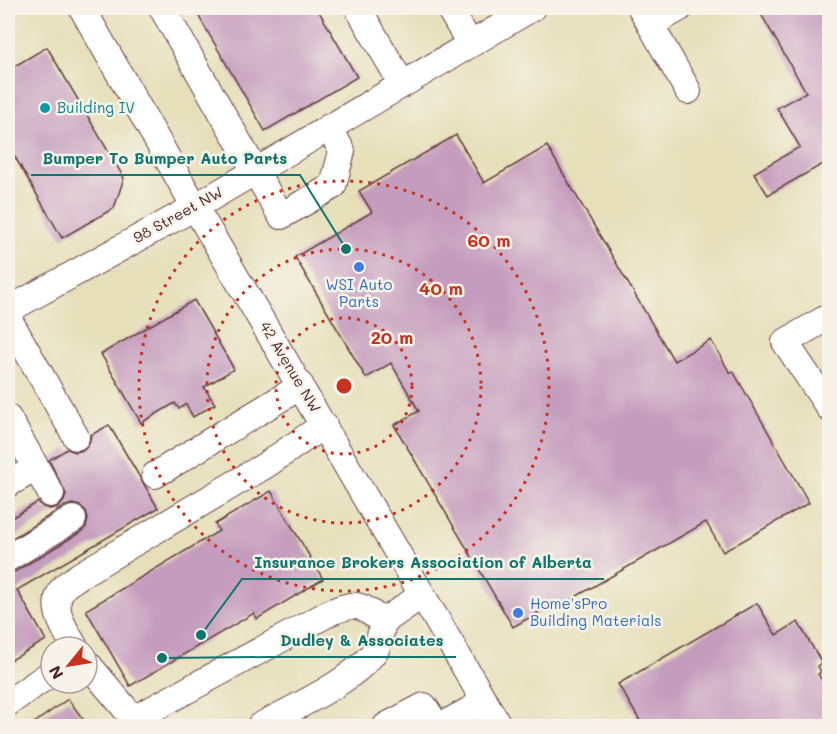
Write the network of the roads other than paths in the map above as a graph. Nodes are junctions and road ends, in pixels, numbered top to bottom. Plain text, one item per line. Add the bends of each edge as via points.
1 (82, 8) edge
2 (162, 8) edge
3 (358, 8) edge
4 (449, 8) edge
5 (532, 8) edge
6 (680, 8) edge
7 (646, 16) edge
8 (470, 44) junction
9 (402, 84) junction
10 (688, 90) dead end
11 (328, 128) junction
12 (255, 171) junction
13 (195, 207) junction
14 (8, 310) edge
15 (830, 316) edge
16 (8, 318) edge
17 (301, 386) junction
18 (830, 409) edge
19 (8, 418) edge
20 (324, 424) junction
21 (76, 437) dead end
22 (36, 468) junction
23 (155, 475) dead end
24 (8, 484) edge
25 (51, 494) dead end
26 (73, 519) dead end
27 (8, 558) edge
28 (422, 595) junction
29 (383, 622) junction
30 (68, 635) edge
31 (99, 677) edge
32 (39, 681) edge
33 (484, 702) junction
34 (8, 703) edge
35 (137, 723) edge
36 (260, 726) edge
37 (386, 726) edge
38 (437, 726) edge
39 (441, 726) edge
40 (499, 726) edge

1 - 13 street, 42 Avenue NW
2 - 12 street
3 - 9 street
4 - 8 street
5 - 8 street, 98 Street NW
6 - 7 street
7 - 10 street
8 - 9 street, 98 Street NW
9 - 11 street, 98 Street NW
11 - 12 street, 98 Street NW
11 - 12 street via 342,151 333,186 281,216
12 - 13 street, 98 Street NW
13 - 14 street, 98 Street NW
13 - 17 street, 42 Avenue NW
15 - 18 street via 785,342
16 - 21 street
17 - 20 street, 42 Avenue NW
17 - 23 street
19 - 22 street
20 - 28 street, 42 Avenue NW
20 - 30 street via 266,465 64,587 58,598 58,612
22 - 24 street
22 - 25 street
26 - 27 street
28 - 29 street
28 - 33 street, 42 Avenue NW
29 - 35 street via 362,605 348,605
29 - 36 street via 377,648 361,666
31 - 35 street
32 - 34 street
33 - 39 street
33 - 40 street, 42 Avenue NW
37 - 38 street via 424,706

